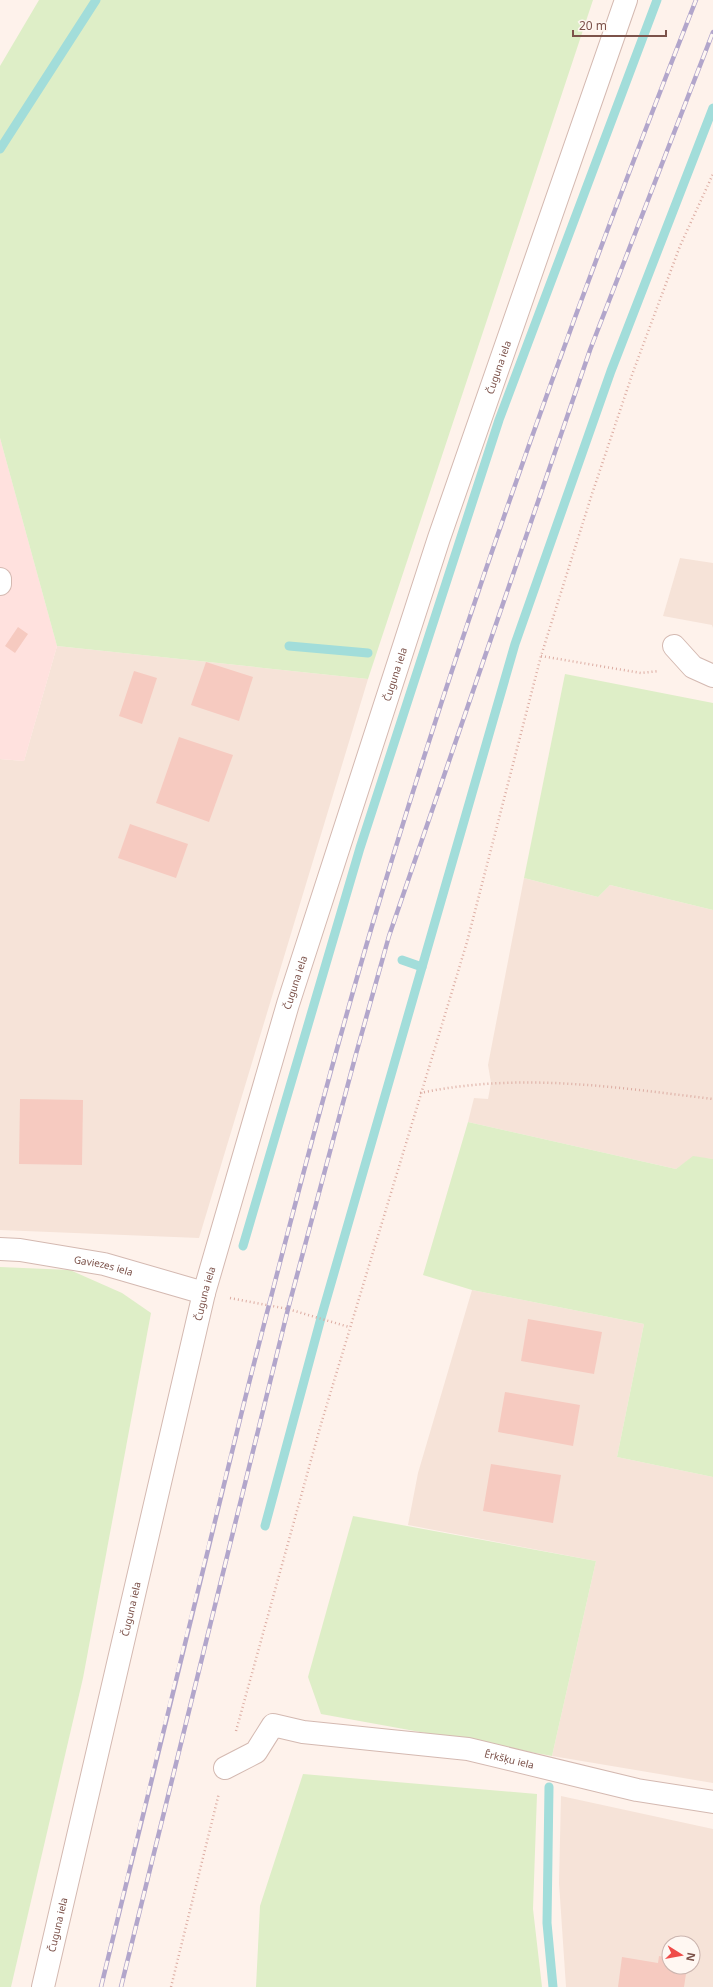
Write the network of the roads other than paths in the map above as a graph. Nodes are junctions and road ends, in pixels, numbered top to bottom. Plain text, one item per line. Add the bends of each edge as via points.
1 (626, 0) edge
2 (0, 579) edge
3 (0, 584) edge
4 (674, 646) dead end
5 (713, 676) edge
6 (0, 1249) edge
7 (204, 1293) junction
8 (226, 1768) road end
9 (713, 1802) edge
10 (43, 1987) edge

1 - 7 street, Čuguna iela via 439,538 288,1004
2 - 3 street
4 - 5 street via 693,668
6 - 7 street, Gaviezes iela via 104,1264
7 - 10 street, Čuguna iela
8 - 9 street, Ērkšķu iela via 256,1752 273,1725 303,1732 468,1749 637,1790

